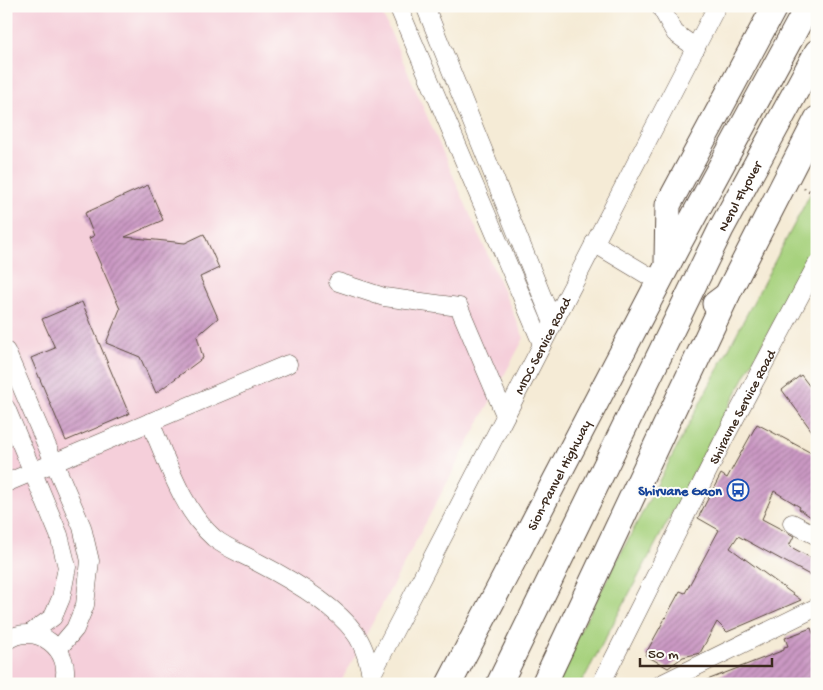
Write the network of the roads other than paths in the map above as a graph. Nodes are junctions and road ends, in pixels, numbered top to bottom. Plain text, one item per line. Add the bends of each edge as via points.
1 (398, 6) edge
2 (425, 6) edge
3 (660, 6) edge
4 (717, 6) edge
5 (775, 6) edge
6 (808, 6) edge
7 (696, 48) junction
8 (817, 52) edge
9 (817, 119) edge
10 (594, 243) junction
11 (817, 264) edge
12 (663, 274) junction
13 (338, 282) dead end
14 (727, 295) junction
15 (553, 323) junction
16 (666, 343) junction
17 (542, 344) junction
18 (6, 351) edge
19 (288, 364) dead end
20 (6, 408) edge
21 (505, 416) junction
22 (150, 422) junction
23 (56, 462) junction
24 (32, 472) junction
25 (6, 482) edge
26 (792, 523) dead end
27 (817, 536) edge
28 (817, 607) edge
29 (31, 633) junction
30 (6, 641) edge
31 (58, 649) junction
32 (369, 679) edge
33 (63, 684) edge
34 (449, 684) edge
35 (499, 684) edge
36 (544, 684) edge
37 (601, 684) edge
38 (661, 684) edge

1 - 17 street
2 - 15 street
3 - 7 street via 675,33
4 - 7 street, MIDC Service Road
5 - 12 highway via 668,205
6 - 12 highway, Nerul Flyover
7 - 10 street, MIDC Service Road
8 - 16 highway, Nerul Flyover via 721,229
9 - 14 highway
10 - 12 street
10 - 15 street, MIDC Service Road
11 - 37 street, Shiravne Service Road via 724,439
12 - 34 highway, Sion-Panvel Highway
13 - 21 street via 384,297 459,307
14 - 16 highway
14 - 36 highway
15 - 17 street, MIDC Service Road
16 - 35 highway
17 - 21 street, MIDC Service Road
18 - 23 street
19 - 22 street
20 - 24 street
21 - 32 street, MIDC Service Road
22 - 23 street
22 - 32 street via 199,523 215,539 292,580 332,611 354,632 366,652
23 - 24 street
23 - 31 street via 82,527 90,561 85,604 75,629
24 - 25 street
24 - 29 street via 59,535 67,567 61,598 53,617
26 - 27 street
28 - 38 street
29 - 30 street
29 - 31 street via 51,641
31 - 33 street via 66,669

